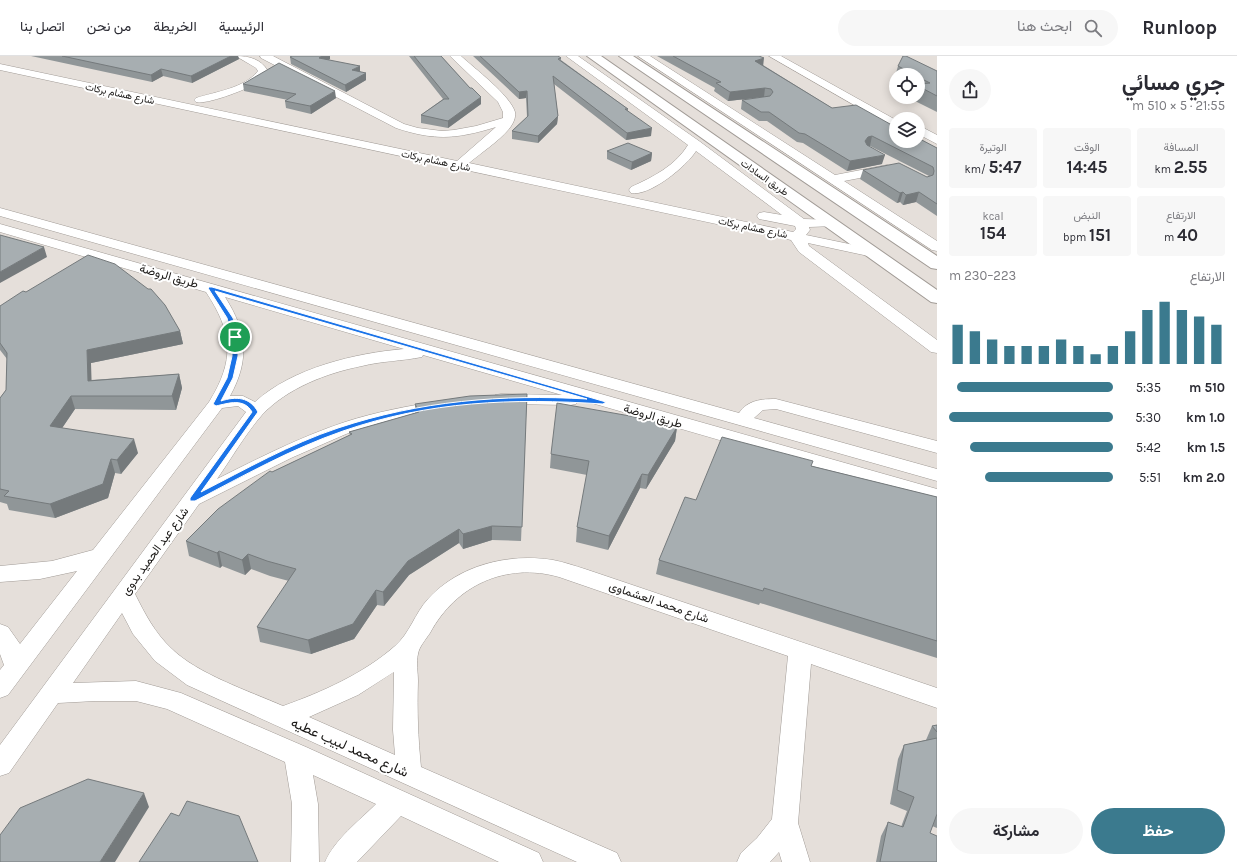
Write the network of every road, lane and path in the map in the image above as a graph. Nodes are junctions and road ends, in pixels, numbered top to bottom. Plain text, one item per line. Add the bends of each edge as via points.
1 (241, 56) edge
2 (265, 56) edge
3 (454, 56) edge
4 (571, 56) edge
5 (593, 56) edge
6 (625, 56) edge
7 (643, 56) edge
8 (774, 56) edge
9 (788, 56) edge
10 (0, 58) edge
11 (805, 66) junction
12 (0, 67) edge
13 (794, 67) junction
14 (140, 87) junction
15 (126, 94) junction
16 (687, 98) junction
17 (200, 100) junction
18 (659, 102) junction
19 (736, 105) dead end
20 (716, 110) junction
21 (889, 113) edge
22 (680, 117) junction
23 (508, 120) junction
24 (889, 121) edge
25 (925, 136) edge
26 (925, 140) edge
27 (694, 144) junction
28 (936, 145) edge
29 (469, 156) junction
30 (881, 157) edge
31 (459, 164) junction
32 (835, 179) junction
33 (597, 182) dead end
34 (659, 194) dead end
35 (876, 206) junction
36 (855, 210) junction
37 (0, 212) edge
38 (752, 214) dead end
39 (830, 223) junction
40 (0, 228) edge
41 (799, 230) junction
42 (937, 247) edge
43 (873, 253) junction
44 (937, 264) edge
45 (210, 288) junction
46 (937, 298) edge
47 (937, 348) edge
48 (431, 352) junction
49 (483, 401) edge
50 (603, 402) junction
51 (460, 403) edge
52 (216, 404) junction
53 (255, 412) junction
54 (744, 420) junction
55 (937, 447) edge
56 (846, 449) junction
57 (909, 467) junction
58 (839, 469) junction
59 (937, 475) edge
60 (904, 487) junction
61 (937, 496) edge
62 (192, 499) junction
63 (102, 555) junction
64 (0, 574) edge
65 (124, 594) junction
66 (0, 633) edge
67 (800, 650) junction
68 (406, 651) junction
69 (16, 668) junction
70 (0, 688) edge
71 (52, 694) junction
72 (937, 698) edge
73 (282, 717) junction
74 (298, 755) junction
75 (0, 765) edge
76 (409, 773) junction
77 (398, 801) junction
78 (785, 823) junction
79 (304, 862) edge
80 (339, 862) edge
81 (530, 862) edge
82 (608, 862) edge
83 (751, 862) edge
84 (796, 862) edge

1 - 17 street via 260,66 263,71 261,76 243,86
2 - 23 street via 416,132 457,135
3 - 23 street via 506,104 510,112
4 - 27 street
5 - 18 main road, طريق السادات
6 - 16 main road, طريق السادات
7 - 20 street
8 - 13 street
9 - 11 street
10 - 14 street, شارع هشام بركات
11 - 13 street
11 - 21 street
12 - 15 street, شارع هشام بركات
13 - 24 street
14 - 15 street
14 - 17 street, شارع هشام بركات
15 - 31 street, شارع هشام بركات
16 - 18 main road via 678,103
16 - 20 main road, طريق السادات
17 - 29 street, شارع هشام بركات
18 - 22 main road, طريق السادات
19 - 20 street
20 - 22 main road via 691,112
20 - 32 street
20 - 36 main road, طريق السادات
22 - 39 main road, طريق السادات
23 - 29 street via 504,127
25 - 28 street
26 - 28 street
27 - 34 street via 682,162 671,171 632,189
27 - 41 street
29 - 31 street
29 - 33 street, شارع هشام بركات
30 - 32 street via 898,167
31 - 41 street, شارع هشام بركات
32 - 35 street
35 - 36 main road
35 - 42 street
36 - 44 main road, طريق السادات
37 - 54 street, طريق الروضة
38 - 41 street, شارع هشام بركات
39 - 41 street, شارع هشام بركات
39 - 43 main road, طريق السادات
40 - 45 street, طريق الروضة
41 - 43 street, شارع هشام بركات
41 - 47 street via 804,249
43 - 46 main road, طريق السادات
45 - 48 street, طريق الروضة
45 - 52 street via 230,318 235,337 235,356 230,378
48 - 50 street, طريق الروضة
48 - 53 street, شارع عبد الحميد بدوى via 392,355 331,370 276,394
49 - 50 street via 552,399
50 - 58 street, طريق الروضة
51 - 62 street via 392,415 340,430 290,450
52 - 53 street via 228,400 241,401 251,405
52 - 63 street
53 - 62 street, شارع عبد الحميد بدوى
54 - 55 street via 756,406 776,404
54 - 56 street, طريق الروضة
56 - 57 street, طريق الروضة
56 - 58 street
57 - 59 street, طريق الروضة
57 - 60 street
58 - 60 street, طريق الروضة
60 - 61 street, طريق الروضة
62 - 65 street, شارع عبد الحميد بدوى
63 - 64 street via 70,566 37,572
63 - 69 street
65 - 71 street, شارع عبد الحميد بدوى
65 - 73 street, شارع محمد لبيب عطيه via 141,628 163,655 195,678
66 - 69 street via 8,643
67 - 68 street, شارع محمد العشماوى via 555,568 527,566 500,568 475,576 453,588 435,605
67 - 72 street, شارع محمد العشماوى
67 - 78 street
68 - 73 street, شارع محمد العشماوى via 370,677 329,699
68 - 76 street via 405,723
69 - 70 street
71 - 74 street via 136,691 172,700
71 - 75 street, شارع عبد الحميد بدوى
73 - 76 street, شارع محمد لبيب عطيه
74 - 77 street
74 - 79 street via 305,804
76 - 82 street, شارع محمد لبيب عطيه
77 - 80 street
77 - 81 street
78 - 83 street via 767,847
78 - 84 street

